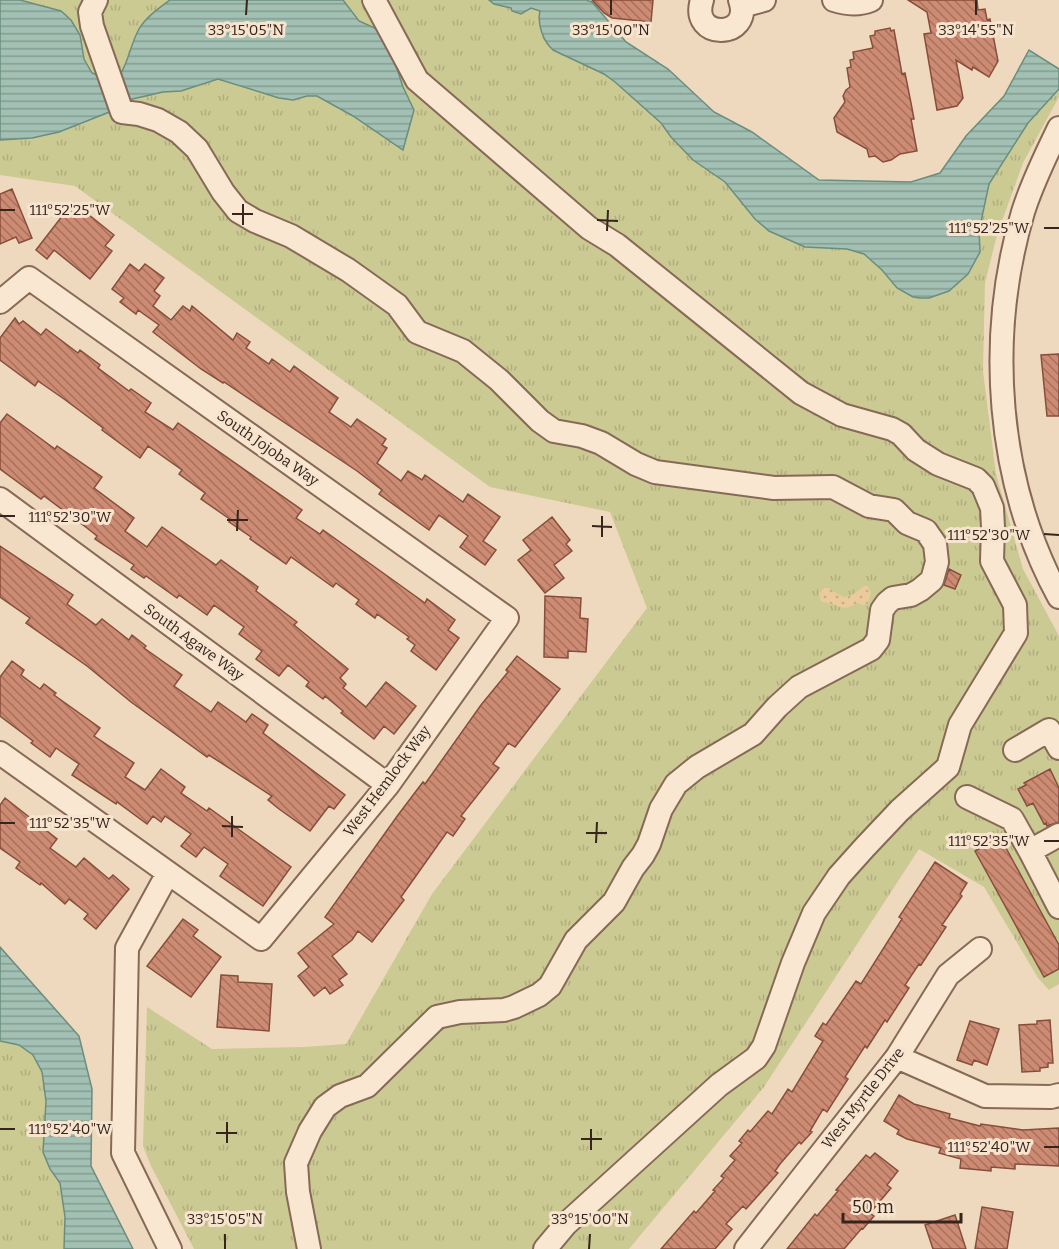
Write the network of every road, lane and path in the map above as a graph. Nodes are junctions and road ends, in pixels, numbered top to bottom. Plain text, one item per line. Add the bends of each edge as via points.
1 (96, 0) edge
2 (374, 0) edge
3 (702, 0) edge
4 (764, 0) edge
5 (834, 0) edge
6 (871, 0) edge
7 (741, 3) edge
8 (1059, 128) edge
9 (0, 302) edge
10 (0, 499) edge
11 (1059, 597) edge
12 (507, 618) joint
13 (1059, 748) edge
14 (1015, 750) dead end
15 (0, 753) edge
16 (387, 784) junction
17 (967, 797) dead end
18 (1059, 835) edge
19 (1030, 851) junction
20 (168, 873) junction
21 (1059, 907) edge
22 (980, 950) dead end
23 (897, 1057) junction
24 (1059, 1095) edge
25 (170, 1249) edge
26 (309, 1249) edge
27 (545, 1249) edge
28 (746, 1249) edge

1 - 26 street via 90,12 92,26 122,112 158,120 179,132 197,149 238,211 291,236 348,270 398,305 417,332 463,351 554,431 601,443 656,472 774,488 833,487 869,506 894,510 926,531 934,544 937,562 932,580 911,595 886,603 878,640 871,649 799,687 753,734 676,784 661,809 643,855 614,902 576,940 550,986 504,1010 437,1017 367,1086 340,1096 325,1107 296,1163
2 - 27 street via 417,80 589,228 617,245 801,393 842,415 892,429 938,464 976,479 992,508 992,561 1016,613 1016,633 960,726 948,767 865,847 814,913 764,1047 756,1058 718,1084 566,1224
3 - 7 street via 702,21 721,31 740,20
4 - 7 street
5 - 6 street
8 - 11 street via 1024,209 1014,247 1001,355 1010,457 1029,527
9 - 12 street, South Jojoba Way via 29,278
10 - 16 street, South Agave Way
12 - 16 street, West Hemlock Way
13 - 14 street via 1049,730
15 - 20 street
16 - 20 street, West Hemlock Way via 261,939
17 - 19 street via 1012,819
18 - 19 street
19 - 21 street
20 - 25 street via 127,948 123,1153
22 - 23 street, West Myrtle Drive via 948,975
23 - 24 street via 985,1096
23 - 28 street, West Myrtle Drive

